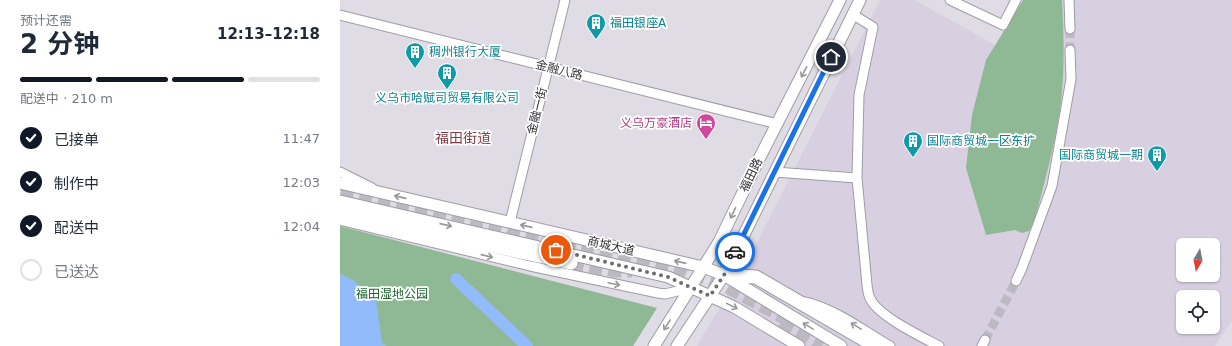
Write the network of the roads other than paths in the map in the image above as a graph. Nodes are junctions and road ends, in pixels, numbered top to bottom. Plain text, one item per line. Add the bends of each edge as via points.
1 (564, 0) edge
2 (840, 0) edge
3 (860, 0) edge
4 (950, 0) edge
5 (1016, 0) edge
6 (1069, 0) edge
7 (852, 14) junction
8 (340, 15) edge
9 (1070, 29) tunnel mouth
10 (1070, 50) tunnel mouth
11 (548, 67) junction
12 (778, 124) junction
13 (340, 172) edge
14 (775, 172) junction
15 (857, 178) junction
16 (340, 183) edge
17 (380, 193) junction
18 (340, 201) edge
19 (340, 211) edge
20 (340, 220) edge
21 (510, 222) junction
22 (571, 263) tunnel mouth
23 (703, 267) junction
24 (724, 275) junction
25 (1016, 281) tunnel mouth
26 (690, 288) junction
27 (710, 296) junction
28 (793, 299) junction
29 (654, 346) edge
30 (677, 346) edge
31 (799, 346) edge
32 (841, 346) edge
33 (875, 346) edge
34 (890, 346) edge
35 (939, 346) edge

1 - 11 street, 金融一街
2 -> 12 main road, 福田路
3 - 7 main road, 福田路
4 - 5 street via 1003,25
6 - 9 street
7 - 14 main road, 福田路
7 - 15 street via 873,26 859,95
8 - 11 street, 金融八路
10 - 25 street via 1071,79 1052,186
11 - 12 street, 金融八路
11 - 21 street, 金融一街
12 -> 23 main road, 福田路 via 719,242
13 - 17 street
14 - 15 street
14 - 24 main road, 福田路
15 - 35 street via 870,300 895,322
16 - 17 main road, 商城大道
21 -> 17 main road, 商城大道
18 -> 26 main road, 商城大道 via 668,277
19 - 22 highway
20 -> 26 street via 658,294
23 -> 21 main road, 商城大道
23 - 24 main road, 商城大道
23 - 26 main road, 福田路
24 - 27 main road, 福田路
24 - 28 highway via 756,278
32 -> 24 main road, 商城大道
26 - 27 main road, 商城大道
26 -> 29 main road, 福田路
27 - 30 main road, 福田路
27 -> 31 main road, 商城大道 via 734,307
28 - 33 highway
34 -> 28 street via 831,311

